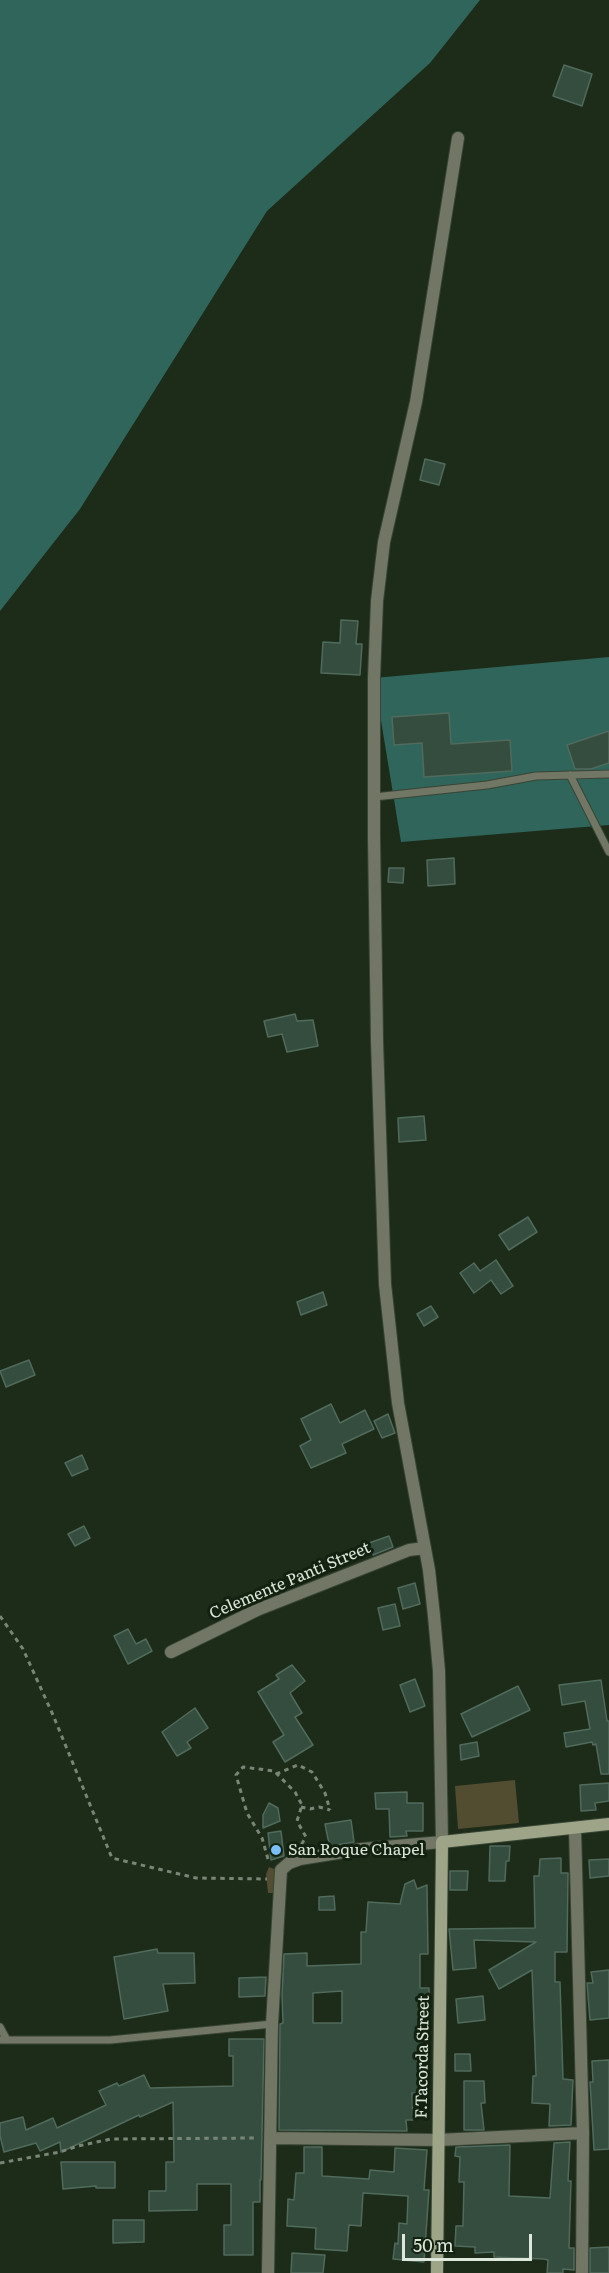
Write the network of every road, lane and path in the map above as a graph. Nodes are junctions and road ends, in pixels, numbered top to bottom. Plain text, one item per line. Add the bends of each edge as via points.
1 (458, 138) dead end
2 (609, 774) edge
3 (570, 775) junction
4 (374, 797) junction
5 (609, 852) edge
6 (425, 1548) junction
7 (0, 1616) edge
8 (171, 1652) dead end
9 (276, 1774) junction
10 (302, 1807) junction
11 (609, 1824) edge
12 (575, 1829) junction
13 (442, 1842) junction
14 (268, 1859) dead end
15 (300, 1859) junction
16 (280, 1879) junction
17 (273, 2024) junction
18 (0, 2027) edge
19 (3, 2040) edge
20 (583, 2133) junction
21 (271, 2138) junction
22 (438, 2140) junction
23 (0, 2163) edge
24 (268, 2273) edge
25 (436, 2273) edge
26 (582, 2273) edge

1 - 4 street via 416,402 384,542 377,602
2 - 3 lane
3 - 4 lane
3 - 5 lane
4 - 6 street via 385,1284 398,1402
6 - 8 street, Celemente Panti Street via 409,1550 257,1610
6 - 13 street via 439,1671
7 - 16 path via 23,1649 112,1858 196,1878
9 - 10 path via 295,1792
9 - 10 path via 298,1765 312,1772 325,1792 330,1810
9 - 14 path via 243,1767 236,1775
10 - 15 path via 297,1821 306,1837 300,1847
11 - 12 street
12 - 13 street
12 - 20 street
13 - 15 street
13 - 22 street, F.Tacorda Street
15 - 16 street via 281,1870
16 - 17 street
17 - 19 lane via 110,2040
17 - 21 street
18 - 19 lane
20 - 22 street
20 - 26 street
21 - 22 street
21 - 23 path via 111,2139
21 - 24 street
22 - 25 street, F.Tacorda Street

